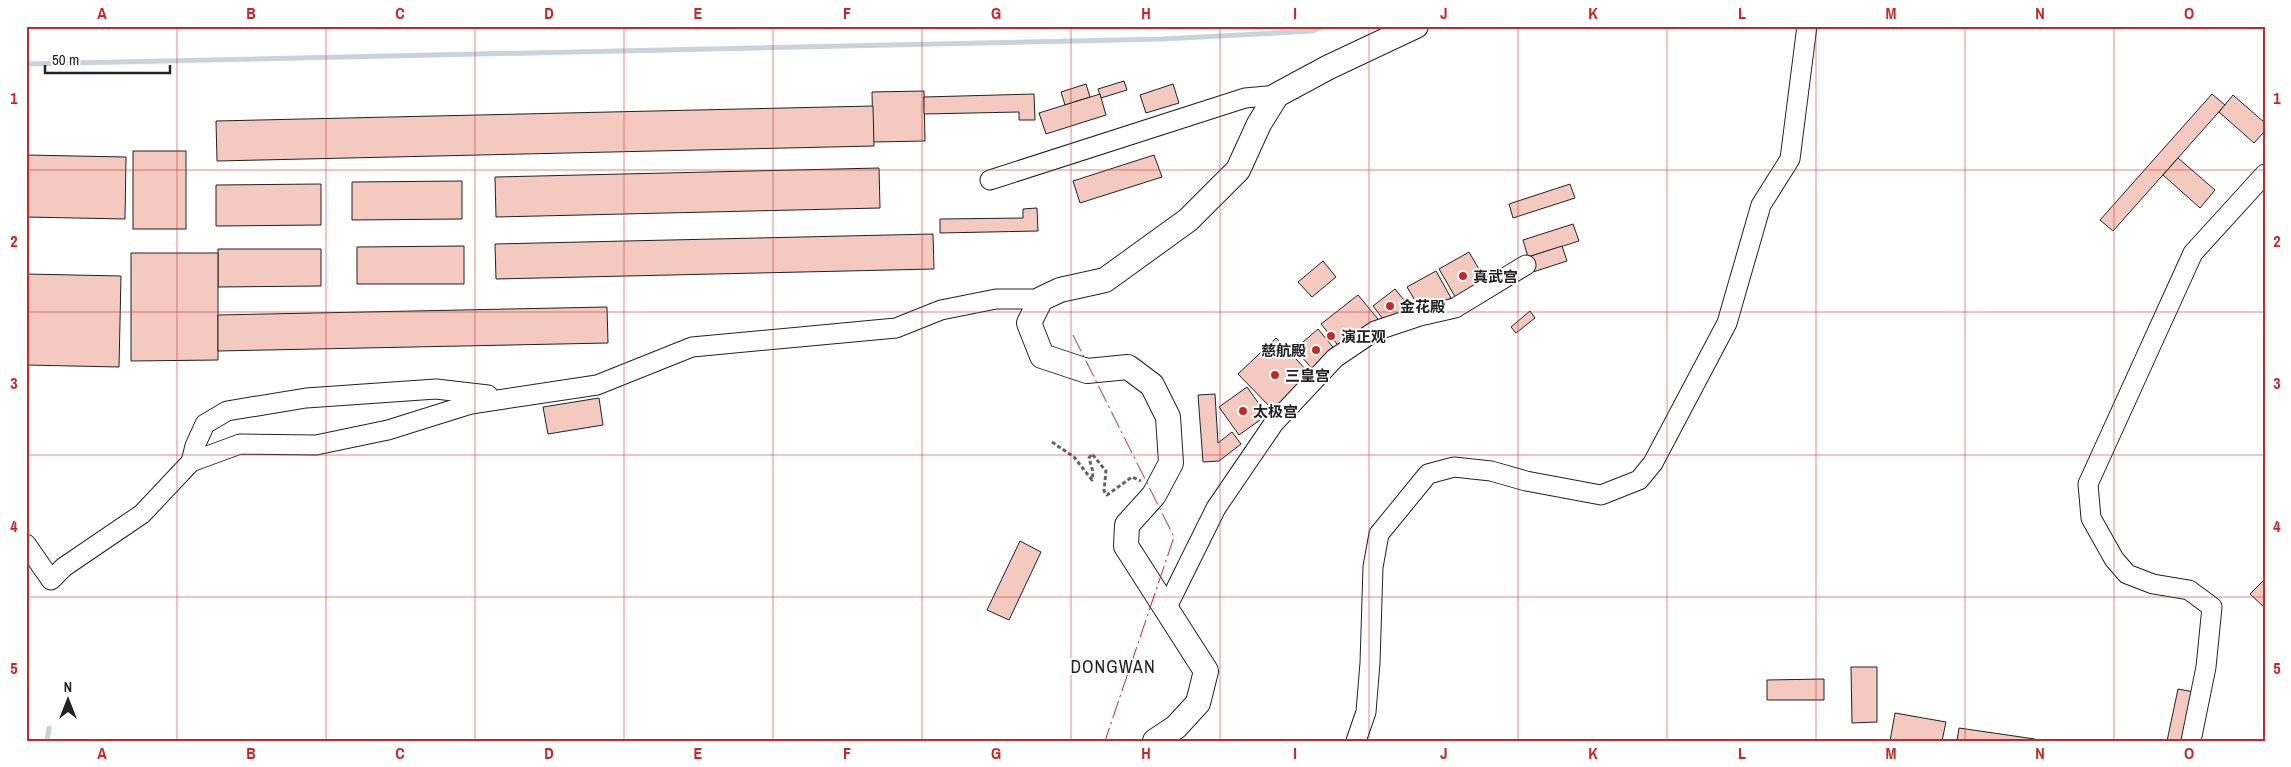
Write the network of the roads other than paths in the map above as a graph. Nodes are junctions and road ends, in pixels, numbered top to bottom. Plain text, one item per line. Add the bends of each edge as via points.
1 (1416, 26) edge
2 (1807, 26) edge
3 (1277, 95) junction
4 (2265, 174) edge
5 (990, 180) dead end
6 (1526, 265) dead end
7 (1041, 299) junction
8 (504, 397) junction
9 (191, 462) junction
10 (26, 544) edge
11 (1166, 609) junction
12 (1155, 741) edge
13 (1356, 741) edge
14 (2191, 741) edge

1 - 3 main road
2 - 13 street via 1790,159 1761,205 1727,323 1653,463 1640,480 1601,495 1526,481 1491,470 1454,467 1428,474 1379,534 1373,567 1366,712
3 - 5 street via 1245,98
3 - 7 main road via 1259,124 1238,170 1188,220 1105,280 1060,290
4 - 14 street via 2192,253 2088,484 2091,518 2114,559 2127,574 2153,584 2188,590 2212,607 2206,667
6 - 11 street via 1455,308 1374,331 1335,358 1274,423 1216,508
7 - 8 street via 996,299 941,310 896,328 692,348 597,385
7 - 11 main road via 1029,323 1042,356 1087,371 1128,367 1152,385 1168,417 1171,463 1154,495 1127,525 1126,546
8 - 9 street via 388,430 316,445 240,444
8 - 9 street via 436,389 306,398 227,411 205,424
9 - 10 street via 142,514 64,567 51,580
11 - 12 main road via 1206,671 1198,703 1176,727

